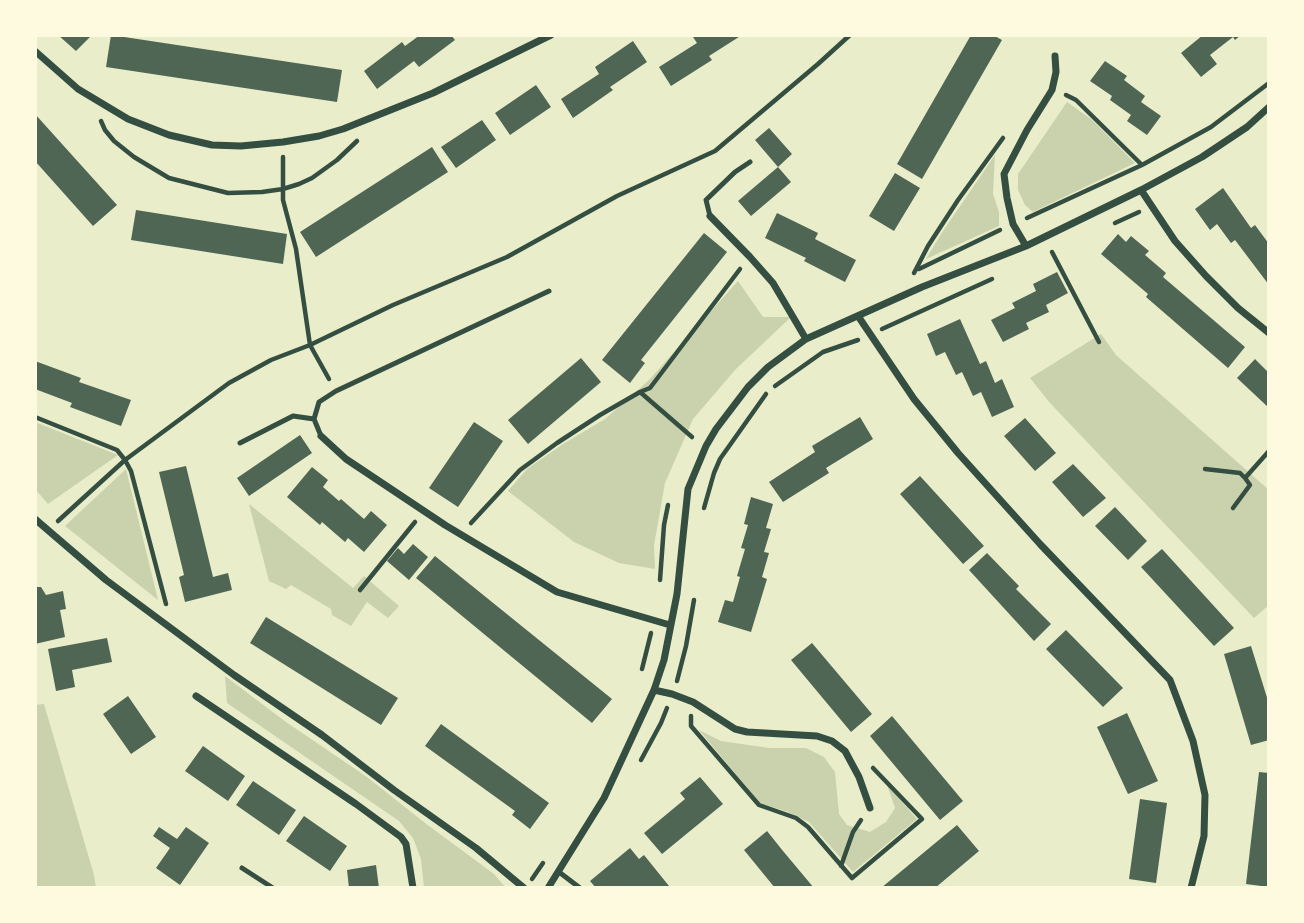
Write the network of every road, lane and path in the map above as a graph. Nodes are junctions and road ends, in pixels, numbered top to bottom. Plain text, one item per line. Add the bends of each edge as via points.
1 (551, 35) edge
2 (850, 35) edge
3 (35, 51) edge
4 (1055, 56) dead end
5 (1269, 83) edge
6 (97, 101) junction
7 (1269, 107) edge
8 (374, 118) junction
9 (283, 142) junction
10 (750, 162) dead end
11 (283, 189) junction
12 (1141, 190) junction
13 (1151, 207) junction
14 (710, 216) joint
15 (1013, 224) junction
16 (1112, 224) dead end
17 (1026, 246) junction
18 (1062, 247) dead end
19 (750, 257) junction
20 (913, 272) dead end
21 (1003, 274) dead end
22 (548, 291) dead end
23 (858, 316) junction
24 (1269, 333) edge
25 (870, 335) junction
26 (806, 339) junction
27 (1099, 342) dead end
28 (310, 345) junction
29 (337, 391) junction
30 (640, 392) junction
31 (35, 417) edge
32 (314, 419) junction
33 (699, 427) dead end
34 (321, 436) joint
35 (692, 437) junction
36 (240, 443) dead end
37 (688, 447) dead end
38 (1269, 452) edge
39 (125, 460) junction
40 (1205, 468) dead end
41 (1245, 478) junction
42 (669, 502) dead end
43 (1233, 508) dead end
44 (704, 509) dead end
45 (424, 510) junction
46 (35, 519) edge
47 (47, 531) junction
48 (461, 534) junction
49 (360, 590) dead end
50 (660, 591) dead end
51 (694, 600) dead end
52 (175, 610) dead end
53 (653, 621) junction
54 (670, 625) junction
55 (638, 681) dead end
56 (654, 690) junction
57 (672, 694) junction
58 (196, 696) dead end
59 (693, 702) junction
60 (851, 762) junction
61 (636, 769) dead end
62 (870, 808) joint
63 (547, 856) dead end
64 (841, 866) junction
65 (242, 868) dead end
66 (559, 872) junction
67 (273, 888) edge
68 (414, 888) edge
69 (525, 888) edge
70 (548, 888) edge
71 (580, 888) edge
72 (1191, 888) edge

1 - 8 street
2 - 28 path via 715,151 617,196 506,257
3 - 6 street
4 - 15 street via 1052,90 1004,174
5 - 15 path via 1211,127 1154,159
6 - 9 street via 128,120 212,145
6 - 11 path via 105,130 114,141 170,178 228,193
7 - 12 street via 1202,158
8 - 9 street
8 - 11 path via 337,160 312,178
9 - 11 path
10 - 14 lane via 706,200
11 - 28 path
12 - 13 street
12 - 17 street
13 - 16 path
13 - 24 street via 1206,276
14 - 19 street
15 - 17 street
15 - 20 path
17 - 23 street
18 - 27 path via 1052,252
19 - 26 street via 773,283
19 - 30 path via 650,388
21 - 25 path
22 - 29 lane
23 - 25 street
23 - 26 street
25 - 44 path via 824,352 770,390 720,459
25 - 72 street via 958,453 1170,680 1205,795 1204,836
26 - 54 street via 748,387 706,446 688,489
28 - 29 path
28 - 39 path via 229,383
29 - 32 lane via 318,402
30 - 35 path
30 - 48 path via 520,470
31 - 39 path via 117,450
32 - 34 lane
32 - 36 lane via 293,416
33 - 35 path
34 - 45 street via 346,459
35 - 37 path
38 - 41 path
39 - 47 path
39 - 52 path via 166,604
40 - 41 path via 1240,473
41 - 43 path via 1250,485
42 - 50 path
45 - 48 street
45 - 49 path
46 - 47 street
47 - 69 street via 106,580
48 - 53 street via 557,592
51 - 57 path
53 - 54 street
53 - 55 path
54 - 56 street
56 - 57 street
56 - 66 street via 604,798
57 - 59 street
57 - 61 path
58 - 68 street via 401,837
59 - 60 street via 734,729 832,741
59 - 64 path via 691,726 759,805 796,818
60 - 62 street
60 - 64 path via 872,767 922,819 852,878
62 - 64 path via 853,832
63 - 69 path
65 - 67 lane
66 - 70 street
66 - 71 lane

